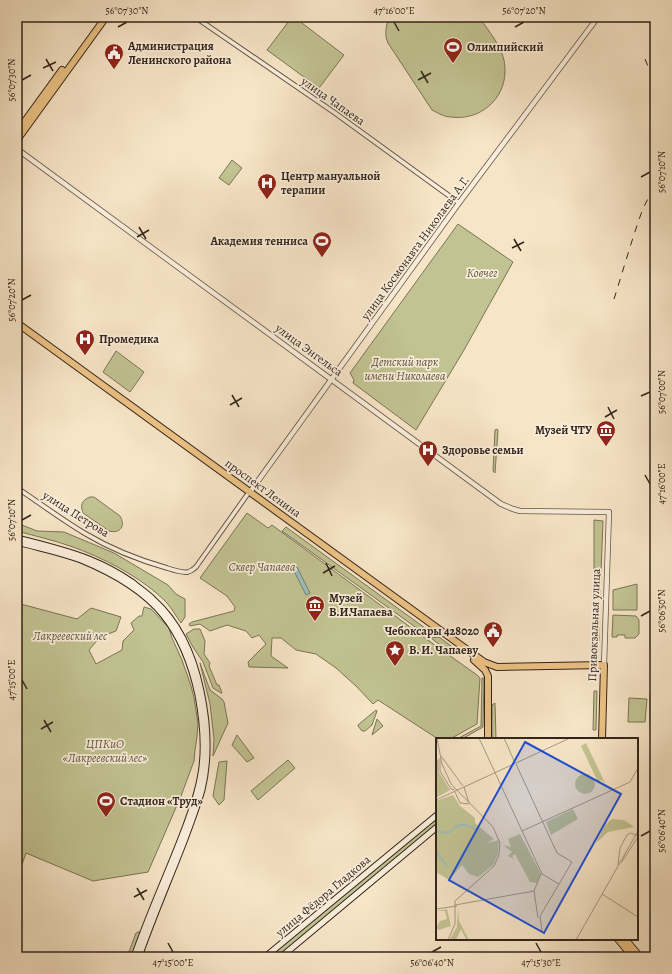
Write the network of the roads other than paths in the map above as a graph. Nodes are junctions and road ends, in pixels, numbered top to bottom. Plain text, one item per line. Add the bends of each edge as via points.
1 (101, 17) edge
2 (106, 17) edge
3 (195, 17) edge
4 (598, 17) edge
5 (17, 132) edge
6 (17, 140) edge
7 (17, 149) edge
8 (458, 203) junction
9 (17, 323) edge
10 (17, 328) edge
11 (332, 379) junction
12 (17, 488) edge
13 (248, 494) junction
14 (609, 512) joint
15 (222, 529) joint
16 (17, 538) edge
17 (17, 542) edge
18 (604, 666) junction
19 (497, 667) junction
20 (488, 676) junction
21 (488, 738) edge
22 (602, 738) edge
23 (436, 816) edge
24 (436, 828) edge
25 (394, 850) junction
26 (400, 858) junction
27 (170, 873) junction
28 (619, 940) edge
29 (626, 940) edge
30 (134, 957) edge
31 (139, 957) edge
32 (265, 957) edge
33 (281, 957) edge
34 (633, 957) edge
35 (640, 957) edge

1 - 5 main road
2 - 6 main road
3 - 8 street, улица Чапаева via 335,113
4 - 8 street, улица Космонавта Николаева А.Г.
7 - 11 street, улица Энгельса
8 - 11 street, улица Космонавта Николаева А.Г.
9 - 13 main road, проспект Ленина
10 - 13 main road, проспект Ленина
11 - 13 street, улица Космонавта Николаева А.Г.
11 - 14 street, улица Энгельса via 508,508 520,511
12 - 15 street, улица Петрова via 104,544 138,559 173,570 189,572 196,567
13 - 15 street, улица Космонавта Николаева А.Г.
13 - 19 main road, проспект Ленина via 480,660
13 - 20 main road, проспект Ленина via 479,664
14 - 18 street, Привокзальная улица
16 - 27 main road via 90,559 123,577 165,611 189,651 204,704 208,740 206,770 198,804
17 - 27 main road via 80,560 119,579 155,606 181,643 196,687 202,723 203,752 196,795
18 - 19 main road, проспект Ленина
18 - 22 main road, Привокзальная улица
19 - 20 main road via 491,670
20 - 21 main road
23 - 25 main road, улица Фёдора Гладкова
24 - 26 main road, улица Фёдора Гладкова
25 - 26 main road
25 - 32 main road, улица Фёдора Гладкова
26 - 33 main road, улица Фёдора Гладкова
27 - 30 main road
27 - 31 main road
28 - 34 main road
29 - 35 main road

